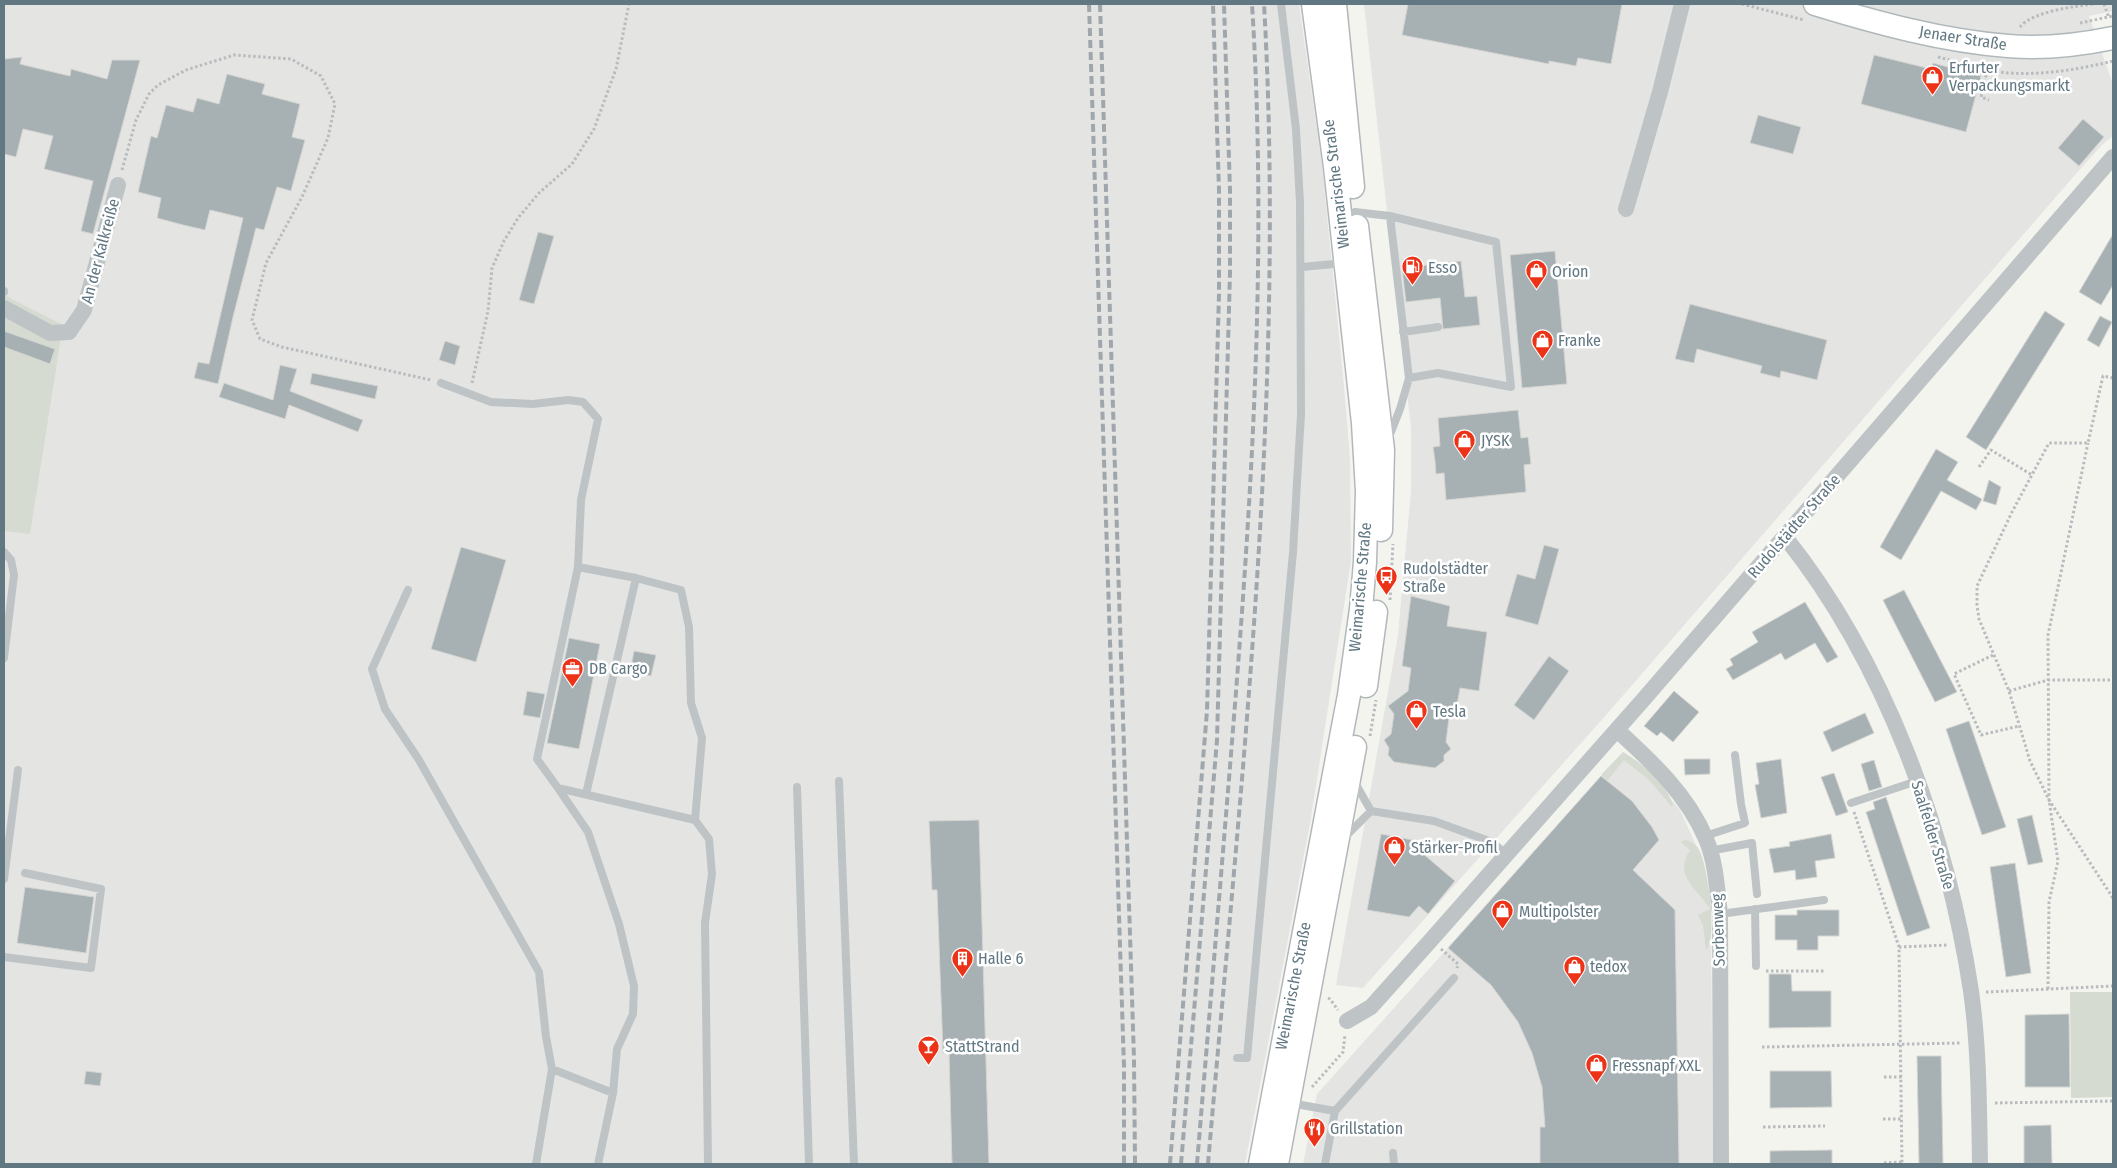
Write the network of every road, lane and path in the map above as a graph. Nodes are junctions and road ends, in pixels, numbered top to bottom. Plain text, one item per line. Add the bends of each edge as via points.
1 (629, 4) edge
2 (1282, 4) edge
3 (1313, 4) edge
4 (1335, 4) edge
5 (1682, 4) edge
6 (1815, 4) edge
7 (2094, 4) edge
8 (2104, 4) edge
9 (2113, 16) edge
10 (2086, 21) dead end
11 (2111, 28) edge
12 (2020, 29) dead end
13 (1987, 70) dead end
14 (1989, 100) dead end
15 (2113, 157) edge
16 (118, 185) joint
17 (1626, 209) dead end
18 (1355, 212) junction
19 (1390, 216) junction
20 (1346, 263) junction
21 (1302, 267) junction
22 (4, 308) edge
23 (1438, 328) dead end
24 (1403, 332) junction
25 (1409, 378) junction
26 (2113, 378) edge
27 (441, 383) joint
28 (469, 394) junction
29 (2088, 443) junction
30 (1383, 450) junction
31 (1979, 467) dead end
32 (2032, 475) junction
33 (1785, 537) junction
34 (4, 552) edge
35 (578, 567) junction
36 (636, 578) junction
37 (408, 590) dead end
38 (4, 648) edge
39 (1993, 655) junction
40 (4, 658) edge
41 (2048, 680) junction
42 (2113, 680) edge
43 (2009, 690) junction
44 (2019, 726) junction
45 (1617, 730) junction
46 (1735, 754) dead end
47 (18, 770) dead end
48 (1350, 773) junction
49 (839, 781) dead end
50 (1917, 782) junction
51 (558, 788) junction
52 (798, 788) dead end
53 (586, 794) junction
54 (2049, 800) junction
55 (1851, 804) joint
56 (1371, 811) junction
57 (695, 820) junction
58 (1337, 844) junction
59 (1707, 844) junction
60 (1507, 855) junction
61 (25, 873) dead end
62 (4, 879) edge
63 (1757, 894) dead end
64 (2113, 898) edge
65 (1824, 900) dead end
66 (1755, 909) junction
67 (1720, 914) junction
68 (1962, 944) junction
69 (1899, 947) junction
70 (1444, 952) dead end
71 (1449, 956) dead end
72 (4, 957) edge
73 (1757, 969) joint
74 (1826, 971) dead end
75 (1454, 978) dead end
76 (2113, 986) edge
77 (2048, 989) junction
78 (1996, 991) dead end
79 (1324, 997) dead end
80 (1347, 1021) junction
81 (1976, 1043) junction
82 (1902, 1045) junction
83 (1762, 1047) dead end
84 (1237, 1058) dead end
85 (552, 1069) junction
86 (1884, 1077) dead end
87 (1902, 1077) junction
88 (1308, 1091) dead end
89 (613, 1093) junction
90 (2113, 1101) edge
91 (1287, 1103) junction
92 (1979, 1103) junction
93 (1335, 1111) junction
94 (1884, 1119) dead end
95 (1902, 1119) junction
96 (1824, 1126) dead end
97 (1763, 1127) dead end
98 (1393, 1153) dead end
99 (1884, 1162) dead end
100 (1902, 1163) edge
101 (536, 1164) edge
102 (598, 1164) edge
103 (708, 1164) edge
104 (809, 1164) edge
105 (854, 1164) edge
106 (1260, 1164) edge
107 (1277, 1164) edge
108 (1325, 1164) edge
109 (1394, 1164) edge
110 (1721, 1164) edge
111 (1980, 1164) edge

1 - 28 path via 616,69 594,129 572,164 539,193 518,218 492,268 488,311
2 - 21 lane via 1296,128
3 - 20 main road, Weimarische Straße
4 - 18 main road, Weimarische Straße
5 - 17 street
6 - 11 main road, Jenaer Straße via 1938,36 2007,46 2058,45
7 - 12 path via 2025,21
8 - 11 path
9 - 11 path
10 - 11 path
13 - 14 path via 1981,97
15 - 33 street, Rudolstädter Straße
16 - 22 street, An der Kalkreiße via 84,310 69,332 50,333
16 - 27 path via 136,120 149,94 158,85 186,70 234,55 291,59 321,76 335,104 328,138 302,197 266,263 252,320 260,339 282,347
18 - 19 lane
18 - 30 main road, Weimarische Straße
19 - 24 lane
19 - 25 lane via 1496,242 1511,387 1438,373
20 - 21 lane
20 - 106 main road, Weimarische Straße via 1367,491 1362,609 1349,695
21 - 84 lane via 1301,414 1293,552 1247,1058
23 - 24 lane
24 - 25 lane
25 - 30 lane
26 - 29 path via 2103,376
27 - 28 lane
28 - 35 lane via 491,402 583,402 598,419 581,500
29 - 32 path via 2050,443
29 - 41 path via 2048,635
30 - 48 main road, Weimarische Straße via 1378,595
31 - 32 path via 1991,450
32 - 39 path via 1977,586 1979,619
33 - 45 street, Rudolstädter Straße
33 - 50 street, Saalfelder Straße via 1807,564 1862,655 1900,736
34 - 38 lane via 11,560 14,575
35 - 36 lane
35 - 51 lane via 537,759
36 - 53 lane
36 - 57 lane via 681,590 689,627 691,703 702,738
37 - 85 lane via 372,669 385,709 419,760 539,972
38 - 40 lane
39 - 43 path
39 - 44 path via 1954,674 1981,735
41 - 42 path
41 - 43 path
41 - 54 path
43 - 44 path
44 - 54 path via 2030,761
45 - 59 street, Sorbenweg via 1664,774 1695,818
45 - 60 street, Rudolstädter Straße
46 - 59 lane via 1746,823
47 - 62 lane
48 - 56 lane
48 - 58 main road, Weimarische Straße
49 - 105 lane
50 - 55 lane
50 - 68 street, Saalfelder Straße via 1944,862
51 - 53 lane
51 - 89 lane via 588,832 619,924 634,986 633,1014 617,1049
52 - 104 lane
53 - 57 lane
54 - 64 path
54 - 77 path via 2058,861 2049,902
55 - 69 path
56 - 58 lane
56 - 60 lane via 1434,821 1492,842
57 - 103 lane via 709,839 712,874 705,923
58 - 91 main road, Weimarische Straße
59 - 63 lane via 1752,843
59 - 67 street, Sorbenweg
60 - 80 street, Rudolstädter Straße via 1371,1008
61 - 72 lane via 101,889 91,968
65 - 66 lane
66 - 67 lane
66 - 73 lane
67 - 110 street, Sorbenweg
68 - 69 path
68 - 81 street, Saalfelder Straße
69 - 82 path
70 - 71 path
73 - 74 path
75 - 93 lane
76 - 77 path
77 - 78 path
79 - 80 path via 1330,998
80 - 88 path via 1343,1052
81 - 82 path
81 - 92 street, Saalfelder Straße
82 - 83 path
82 - 87 path
85 - 89 lane
85 - 101 lane
86 - 87 path
87 - 95 path
89 - 102 lane
90 - 92 path
91 - 93 lane
91 - 107 main road, Weimarische Straße
92 - 111 street, Saalfelder Straße
93 - 108 lane
94 - 95 path
95 - 100 path
96 - 97 path
98 - 109 lane
99 - 100 path

